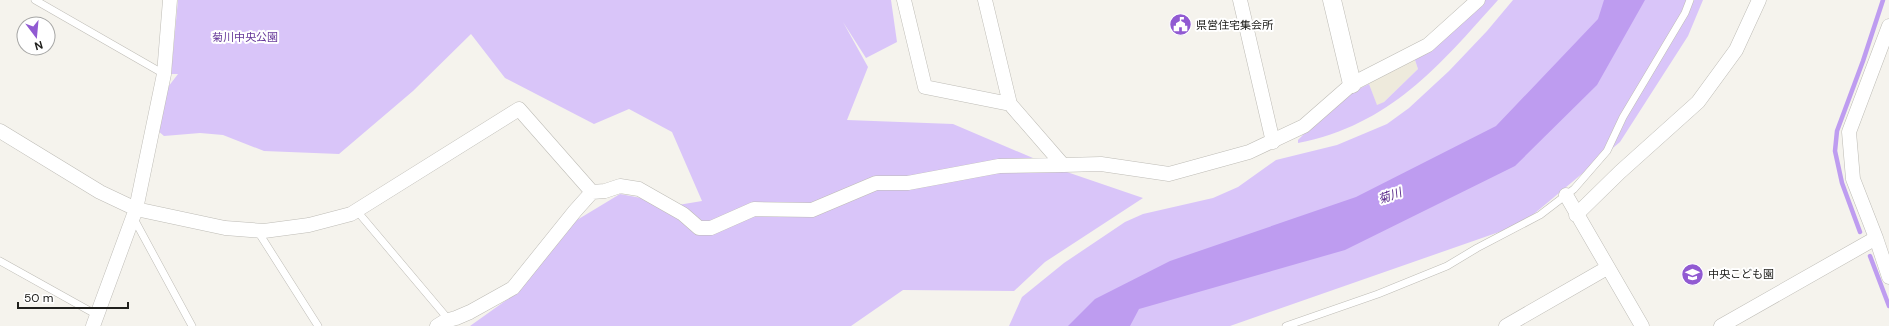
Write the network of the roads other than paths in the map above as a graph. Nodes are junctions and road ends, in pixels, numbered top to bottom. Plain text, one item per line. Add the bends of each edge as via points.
1 (35, 0) edge
2 (170, 0) edge
3 (904, 0) edge
4 (985, 0) edge
5 (1240, 0) edge
6 (1332, 0) edge
7 (1478, 0) edge
8 (1690, 0) edge
9 (1759, 0) edge
10 (1889, 26) edge
11 (164, 74) junction
12 (1352, 84) junction
13 (1010, 104) junction
14 (0, 131) edge
15 (1273, 142) junction
16 (1063, 165) junction
17 (592, 192) junction
18 (1566, 195) junction
19 (357, 211) junction
20 (134, 213) junction
21 (1576, 215) junction
22 (257, 230) junction
23 (1876, 238) junction
24 (0, 261) edge
25 (1607, 268) junction
26 (1889, 277) edge
27 (95, 320) edge
28 (443, 323) edge
29 (192, 326) edge
30 (318, 326) edge
31 (1286, 326) edge
32 (1506, 326) edge
33 (1642, 326) edge
34 (1721, 326) edge

1 - 11 lane
2 - 11 street
3 - 13 street via 925,87
4 - 13 street
5 - 15 street
6 - 12 street
7 - 12 street via 1428,45
8 - 18 lane via 1685,13 1623,117 1607,151
9 - 21 street via 1736,50 1698,102
10 - 23 street via 1849,132 1853,179
11 - 20 street
12 - 15 street via 1304,126
13 - 16 street
14 - 20 street
15 - 16 street via 1249,152 1168,174 1107,164
16 - 17 street via 999,166 908,183 876,183 812,210 754,209 711,228 699,228 683,214 639,189 620,186
17 - 19 street via 519,109
17 - 28 street via 513,288 470,312
18 - 21 street
18 - 31 lane via 1540,215 1448,266
19 - 22 street via 309,225
19 - 28 lane
20 - 22 street via 225,228
20 - 27 street
20 - 29 lane
21 - 25 street
22 - 30 lane
23 - 26 street
23 - 34 street
24 - 27 lane
25 - 32 street
25 - 33 street

